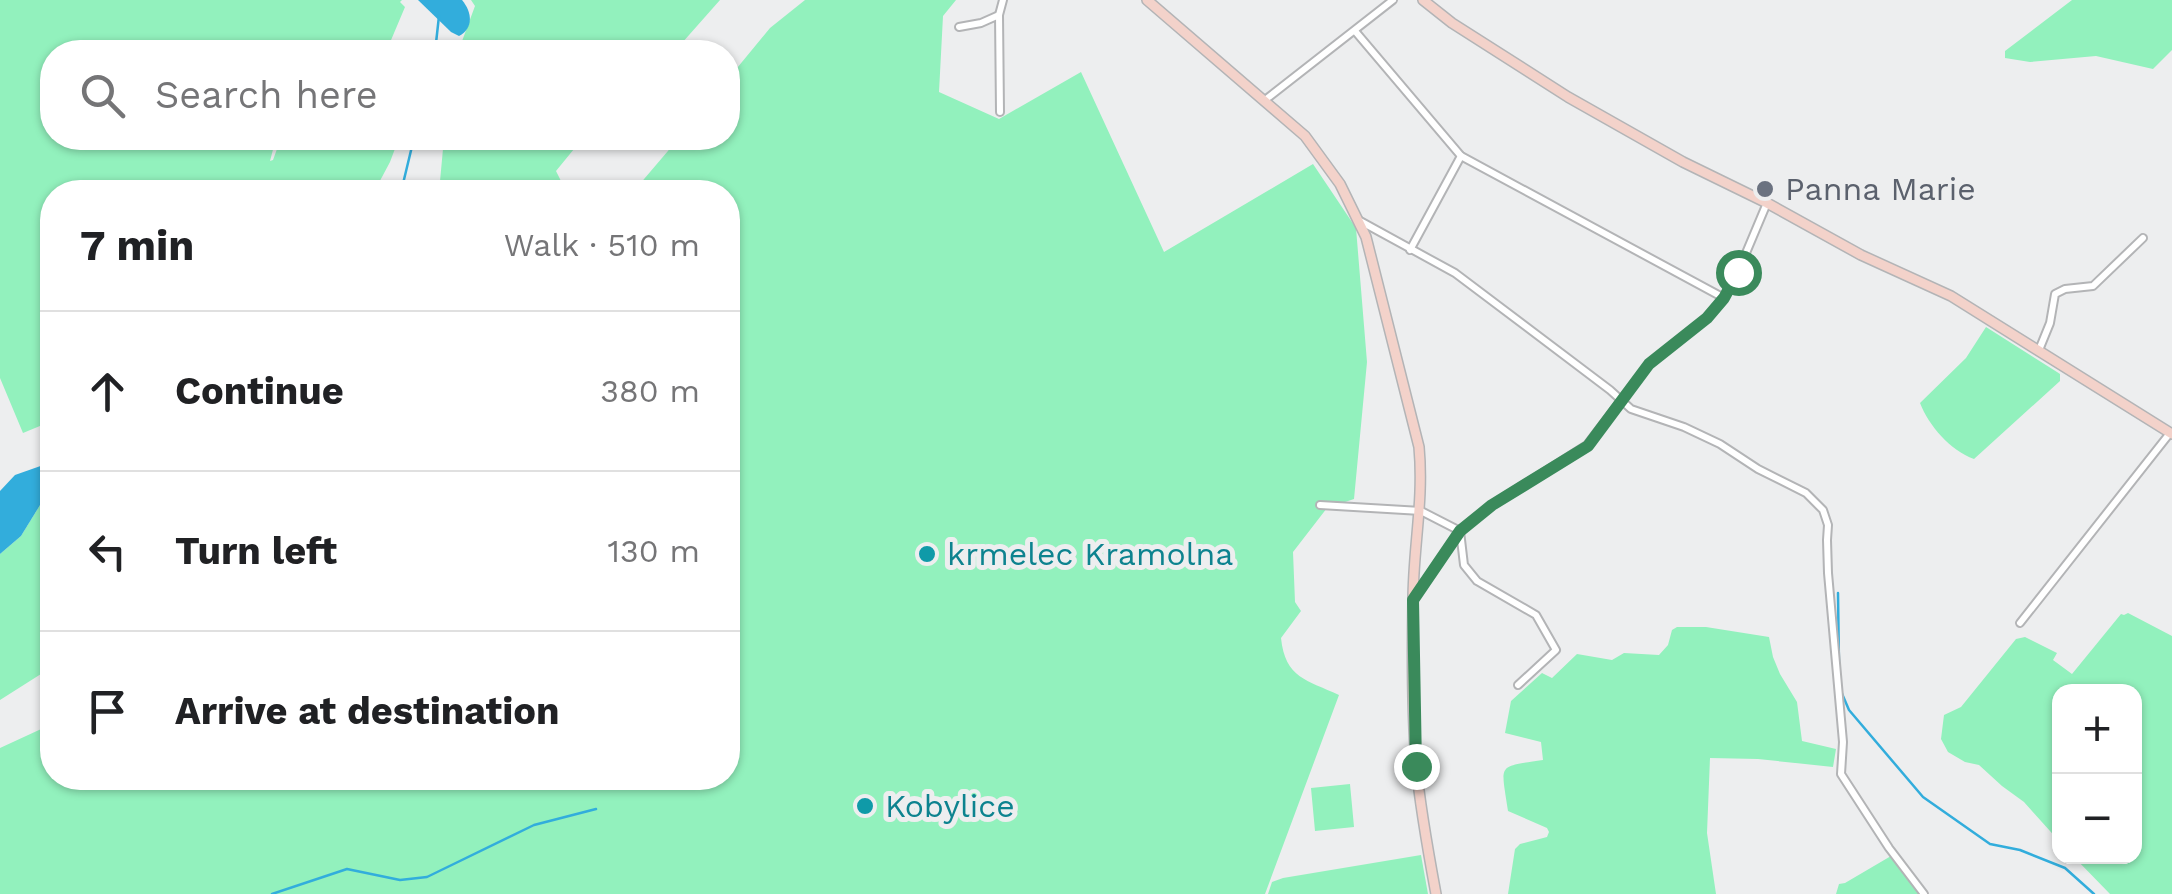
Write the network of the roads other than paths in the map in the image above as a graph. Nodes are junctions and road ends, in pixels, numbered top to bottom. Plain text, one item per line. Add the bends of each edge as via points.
1 (1003, 0) edge
2 (1147, 0) edge
3 (1393, 0) edge
4 (1423, 0) edge
5 (999, 14) junction
6 (959, 27) dead end
7 (1355, 30) junction
8 (1265, 100) junction
9 (1000, 112) dead end
10 (1461, 156) junction
11 (1767, 204) junction
12 (1360, 221) junction
13 (2143, 238) dead end
14 (1410, 250) junction
15 (1724, 298) junction
16 (2038, 350) junction
17 (1622, 403) junction
18 (2171, 434) edge
19 (1320, 505) dead end
20 (1420, 510) junction
21 (1460, 531) junction
22 (1413, 600) junction
23 (2020, 623) dead end
24 (1518, 685) dead end
25 (1436, 894) edge
26 (1924, 894) edge

1 - 5 street
2 - 8 street
3 - 7 street
4 - 11 street via 1568,97
5 - 6 street
5 - 9 street
7 - 8 street
7 - 10 street
8 - 12 street via 1306,136
10 - 14 street
10 - 15 street
11 - 15 street
11 - 16 street via 1951,296
12 - 14 street
12 - 20 street via 1418,447
13 - 16 street via 2094,286 2055,294
14 - 17 street via 1454,273
15 - 17 street via 1649,364
16 - 18 street
17 - 21 street via 1588,446
17 - 26 street via 1720,444 1824,510 1844,742 1841,774
18 - 23 street
19 - 20 street
20 - 21 street
20 - 22 street
21 - 22 street
21 - 24 street via 1464,565 1477,581 1536,615 1556,650
22 - 25 street via 1416,766

